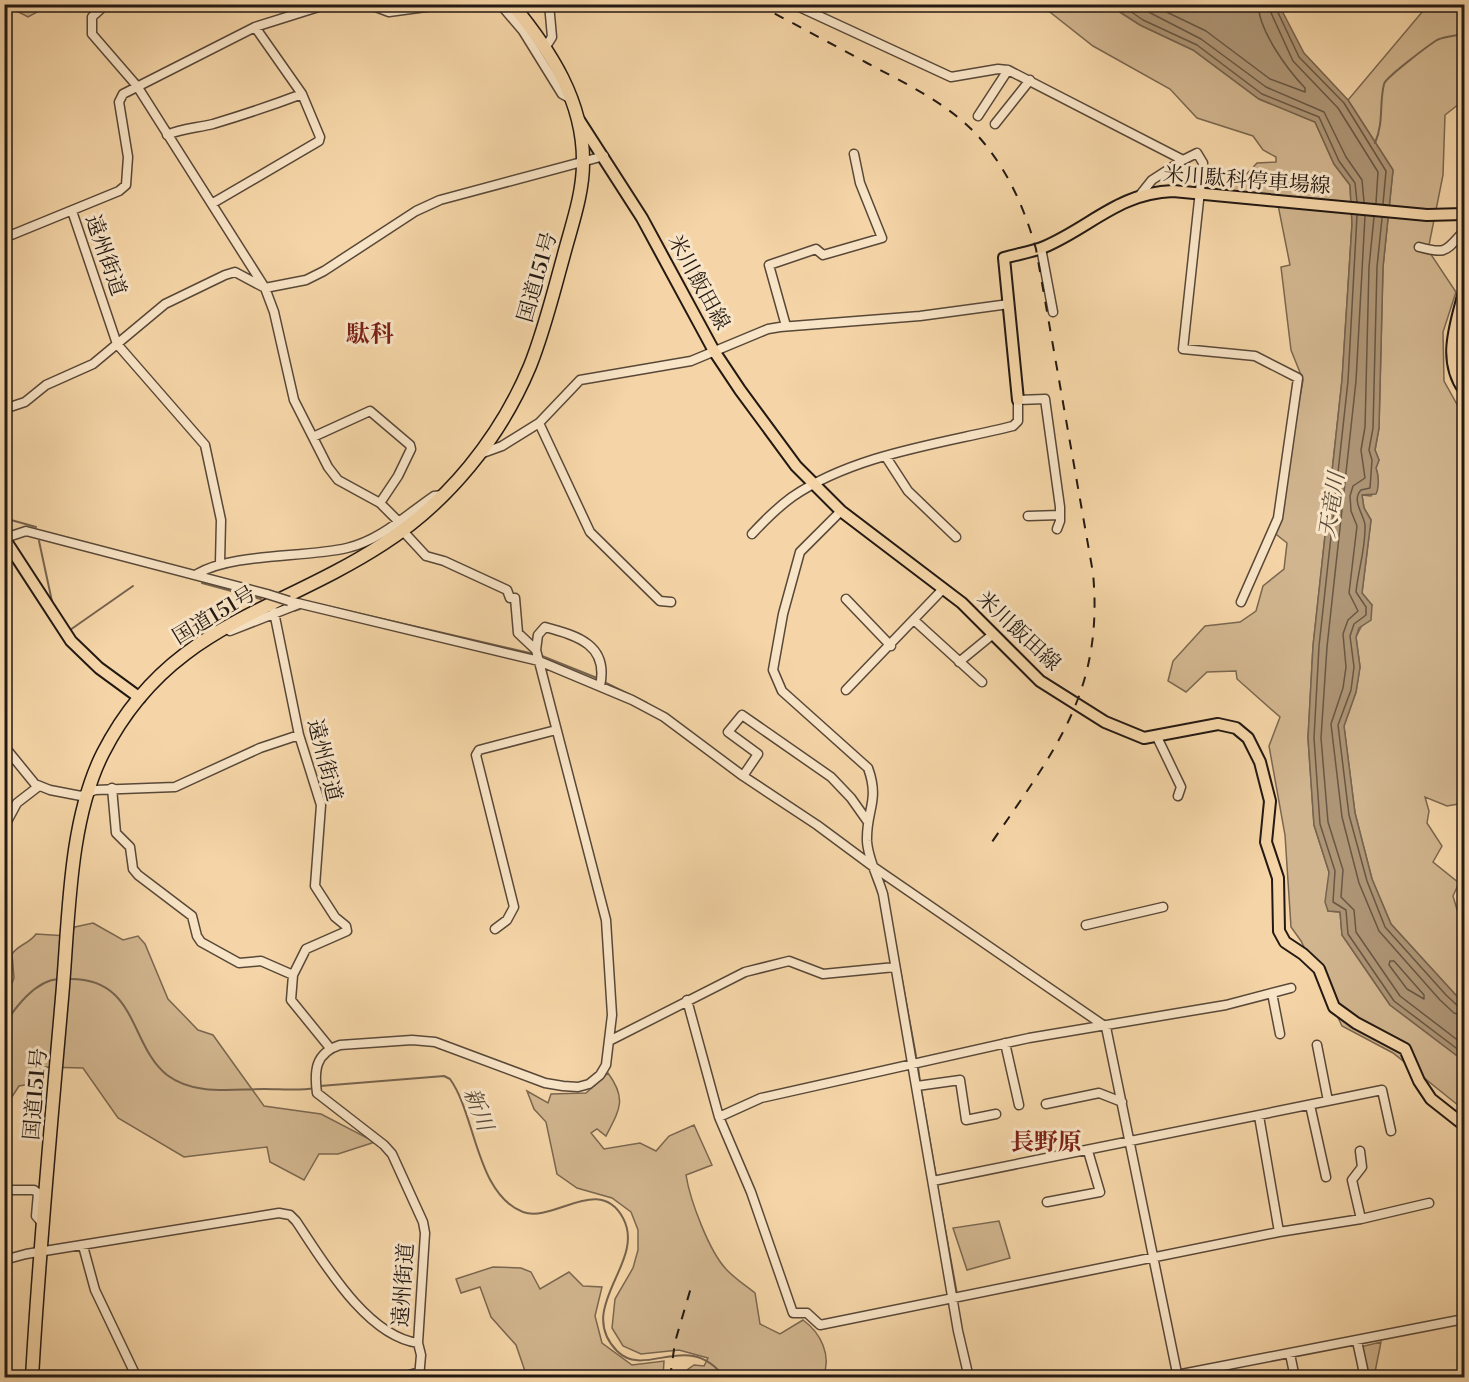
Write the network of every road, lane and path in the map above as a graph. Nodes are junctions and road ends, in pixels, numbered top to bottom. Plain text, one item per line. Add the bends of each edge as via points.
1 (106, 4) edge
2 (328, 4) edge
3 (368, 4) edge
4 (448, 4) edge
5 (500, 4) edge
6 (512, 4) edge
7 (549, 4) edge
8 (794, 4) edge
9 (255, 27) junction
10 (545, 48) junction
11 (1008, 70) junction
12 (1030, 80) junction
13 (137, 86) junction
14 (302, 94) junction
15 (573, 99) junction
16 (978, 116) dead end
17 (579, 120) junction
18 (995, 124) dead end
19 (167, 135) junction
20 (854, 154) dead end
21 (604, 156) junction
22 (1183, 160) junction
23 (583, 164) junction
24 (1201, 194) junction
25 (1140, 195) junction
26 (213, 203) junction
27 (72, 211) junction
28 (1464, 214) edge
29 (1464, 231) edge
30 (4, 238) edge
31 (1419, 247) dead end
32 (1041, 248) junction
33 (265, 288) junction
34 (1464, 292) edge
35 (1009, 304) junction
36 (1053, 312) dead end
37 (786, 326) junction
38 (117, 344) junction
39 (714, 351) junction
40 (1464, 390) edge
41 (1018, 400) junction
42 (4, 409) edge
43 (538, 423) junction
44 (313, 437) junction
45 (480, 454) junction
46 (886, 457) junction
47 (813, 484) junction
48 (380, 503) junction
49 (841, 511) junction
50 (1060, 515) junction
51 (1028, 516) dead end
52 (402, 526) junction
53 (1057, 528) dead end
54 (752, 534) dead end
55 (956, 537) dead end
56 (5, 538) edge
57 (220, 563) junction
58 (197, 574) junction
59 (943, 589) junction
60 (846, 599) dead end
61 (671, 602) dead end
62 (1241, 602) dead end
63 (300, 604) junction
64 (274, 612) junction
65 (915, 621) junction
66 (225, 626) junction
67 (992, 635) junction
68 (891, 646) junction
69 (536, 650) junction
70 (539, 661) junction
71 (958, 662) junction
72 (982, 682) dead end
73 (600, 686) junction
74 (846, 690) dead end
75 (140, 698) junction
76 (556, 730) junction
77 (300, 735) junction
78 (1157, 737) junction
79 (4, 746) edge
80 (743, 776) junction
81 (39, 786) junction
82 (112, 788) junction
83 (87, 793) junction
84 (1178, 796) dead end
85 (868, 822) junction
86 (4, 827) edge
87 (875, 868) junction
88 (1163, 907) dead end
89 (1086, 925) dead end
90 (495, 929) dead end
91 (895, 967) junction
92 (293, 975) junction
93 (1291, 988) dead end
94 (1272, 993) junction
95 (687, 1000) junction
96 (1106, 1027) junction
97 (1280, 1034) dead end
98 (611, 1040) junction
99 (1005, 1043) junction
100 (1317, 1045) dead end
101 (330, 1048) junction
102 (913, 1063) junction
103 (917, 1086) junction
104 (1328, 1101) junction
105 (1122, 1102) junction
106 (1046, 1104) dead end
107 (1019, 1105) dead end
108 (1310, 1105) junction
109 (996, 1114) dead end
110 (1259, 1116) junction
111 (719, 1117) junction
112 (1464, 1125) edge
113 (1391, 1131) dead end
114 (1131, 1143) junction
115 (1088, 1151) junction
116 (1360, 1151) dead end
117 (1326, 1177) dead end
118 (933, 1181) junction
119 (4, 1190) edge
120 (1047, 1202) dead end
121 (1429, 1203) dead end
122 (1361, 1219) junction
123 (43, 1225) junction
124 (1279, 1232) junction
125 (83, 1246) junction
126 (42, 1252) junction
127 (1154, 1258) junction
128 (4, 1260) edge
129 (954, 1299) junction
130 (1464, 1318) edge
131 (1357, 1341) junction
132 (418, 1343) junction
133 (1290, 1354) junction
134 (420, 1375) edge
135 (1178, 1376) edge
136 (32, 1377) edge
137 (137, 1377) edge
138 (398, 1377) edge
139 (969, 1377) edge
140 (1161, 1377) edge
141 (1295, 1377) edge
142 (1365, 1377) edge

1 - 13 street via 94,12 90,28
2 - 9 street
3 - 4 street via 388,12
5 - 15 street via 537,52 562,94
6 - 10 highway, 国道151号
7 - 10 street via 552,37
8 - 11 street via 951,77
9 - 13 street
9 - 14 street
10 - 15 highway, 国道151号
11 - 12 street
11 - 16 street
12 - 18 street
12 - 22 street
13 - 19 street
13 - 27 street, 遠州街道 via 123,94 119,102 128,157 126,185
14 - 19 street via 254,112
14 - 26 street via 321,137 319,141
15 - 17 highway, 国道151号
17 - 21 main road, 米川飯田線
17 - 23 highway, 国道151号
19 - 26 street
20 - 37 street via 860,183 882,238 823,255 816,249 769,265
21 - 23 street
21 - 39 main road, 米川飯田線
22 - 24 street via 1197,153 1203,163
22 - 25 street via 1152,180
23 - 33 street via 440,200 416,211 324,271 306,280
23 - 45 highway, 国道151号 via 578,199 541,335 516,395
24 - 25 main road, 米川駄科停車場線 via 1173,191
24 - 28 main road, 米川駄科停車場線 via 1427,215
24 - 62 street via 1183,349 1255,356 1298,378 1278,518
25 - 32 main road, 米川駄科停車場線
26 - 33 street
27 - 30 street
27 - 38 street, 遠州街道
29 - 31 street via 1450,249 1439,252
32 - 35 main road, 米川駄科停車場線 via 1004,258
32 - 36 street
33 - 38 street via 235,272 225,275 165,304
33 - 44 street via 294,400
34 - 40 main road via 1452,356 1457,380
35 - 37 street via 920,316
35 - 41 main road, 米川駄科停車場線
37 - 39 street via 768,329
38 - 42 street via 93,364 46,385 25,402
38 - 57 street, 遠州街道 via 205,445 220,520
39 - 43 street via 691,361 580,380
39 - 47 main road, 米川飯田線 via 778,443
41 - 46 street via 1018,421 1013,426
41 - 50 street via 1046,399
43 - 45 street via 502,446
43 - 61 street via 590,532 660,601
44 - 48 street via 338,480
44 - 48 street via 370,411 410,445 398,476
45 - 52 highway, 国道151号 via 443,495
46 - 47 street
46 - 55 street via 908,491
47 - 49 main road, 米川飯田線
47 - 54 street via 785,503
48 - 52 street
49 - 59 main road, 米川飯田線
49 - 85 street via 801,552 783,614 773,670 782,691 868,768 874,786
50 - 51 street
50 - 53 street
52 - 57 street via 348,547
52 - 66 highway, 国道151号 via 341,568
52 - 69 street via 426,556 507,590 510,598 514,598 518,633
56 - 58 street via 26,531
56 - 75 main road via 71,642
57 - 58 street
58 - 63 street, bridge
59 - 65 street
59 - 67 main road, 米川飯田線
60 - 68 street
63 - 64 street
63 - 70 street
64 - 66 street via 230,631
64 - 77 street, 遠州街道
65 - 68 street
65 - 71 street
66 - 75 highway, 国道151号 via 170,665
67 - 71 street
67 - 78 main road, 米川飯田線 via 1033,675 1077,707 1130,734
68 - 74 street
69 - 70 street
69 - 73 street via 538,635 545,627 574,635 597,652 603,666
70 - 73 street
70 - 76 street
71 - 72 street
73 - 80 street via 664,717
75 - 83 highway, 国道151号 via 102,755
76 - 90 street via 479,750 476,755 514,907 507,920
76 - 98 street via 606,920
77 - 82 street via 260,748 175,788
77 - 92 street, 遠州街道 via 321,806 315,886 346,931 306,949
78 - 84 street via 1181,787
78 - 112 main road, 米川飯田線 via 1218,724 1236,729 1248,738 1260,762 1270,801 1266,842 1278,878 1278,922 1285,942 1318,969 1334,1007 1405,1049 1431,1099
79 - 81 street
80 - 85 street via 758,754 728,732 742,715 831,777
80 - 87 street
81 - 83 street via 81,796
81 - 86 street via 17,803
82 - 83 street
82 - 92 street via 116,833 130,847 134,869 192,916 201,942 239,963 261,961
83 - 123 highway, 国道151号 via 77,834
85 - 87 street via 868,854
87 - 91 street via 884,894
87 - 96 street
88 - 89 street
91 - 95 street via 823,974 789,961 732,976
91 - 102 street
92 - 101 street, 遠州街道 via 291,1000 295,1009
93 - 94 street
94 - 96 street
94 - 97 street
95 - 98 street
95 - 111 street
96 - 99 street
96 - 105 street
98 - 101 street via 600,1075 578,1087 545,1083 423,1039
99 - 102 street
99 - 107 street
100 - 104 street
101 - 132 street, 遠州街道 via 321,1056 314,1072 317,1093 377,1136 392,1154 423,1222 425,1249
102 - 103 street
102 - 111 street via 761,1098
103 - 109 street via 960,1080 966,1120
103 - 118 street
104 - 108 street
104 - 113 street via 1382,1090
105 - 106 street via 1099,1093
105 - 114 street
108 - 110 street
108 - 117 street
110 - 114 street
110 - 124 street
111 - 129 street via 751,1192 793,1313 807,1313 820,1325
114 - 115 street
114 - 127 street
115 - 118 street
115 - 120 street via 1100,1192
116 - 122 street via 1362,1167 1352,1180
118 - 129 street
119 - 123 street via 38,1193 36,1216
121 - 122 street
122 - 124 street
123 - 126 highway, 国道151号
124 - 127 street
125 - 126 street
125 - 132 street via 279,1213 290,1215 365,1314 407,1341
125 - 137 street via 95,1290
126 - 128 street
126 - 136 highway, 国道151号
127 - 129 street
127 - 135 street
129 - 139 street
130 - 131 street
131 - 133 street
131 - 142 street
132 - 134 street, 遠州街道
133 - 135 street
133 - 141 street
134 - 138 street
135 - 140 street

